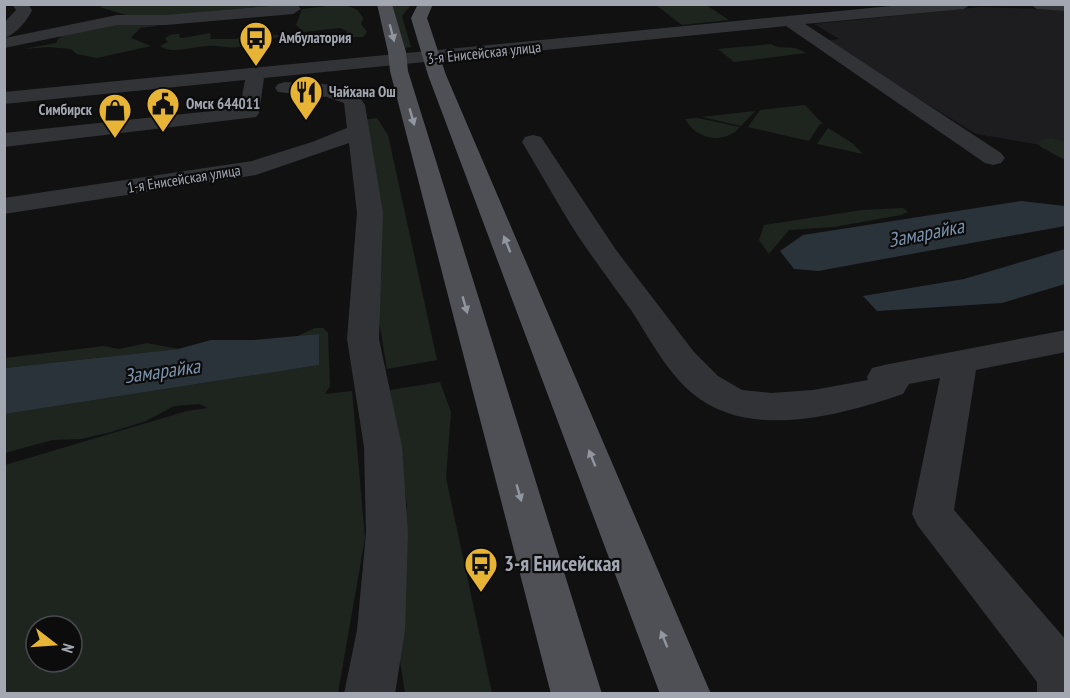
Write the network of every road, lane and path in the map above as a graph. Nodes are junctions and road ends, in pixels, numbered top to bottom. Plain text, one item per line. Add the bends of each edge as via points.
1 (19, 4) edge
2 (384, 4) edge
3 (426, 4) edge
4 (963, 4) edge
5 (1037, 4) edge
6 (1065, 6) edge
7 (293, 9) dead end
8 (790, 21) junction
9 (6, 34) edge
10 (431, 58) junction
11 (397, 61) junction
12 (252, 91) junction
13 (4, 98) edge
14 (357, 131) junction
15 (4, 140) edge
16 (533, 142) dead end
17 (993, 158) dead end
18 (4, 206) edge
19 (1065, 341) edge
20 (960, 362) junction
21 (1063, 684) edge
22 (369, 693) edge
23 (577, 693) edge
24 (686, 693) edge

1 - 9 street via 23,14
2 -> 11 main road
3 - 10 main road via 419,18
4 - 8 street, 3-я Енисейская улица
5 - 6 street
7 - 9 street via 166,20 117,20 62,33
8 - 10 street, 3-я Енисейская улица
8 - 17 street
10 - 11 street, 3-я Енисейская улица
24 -> 10 main road
11 - 12 street, 3-я Енисейская улица
11 -> 23 main road
12 - 13 street, 3-я Енисейская улица
12 - 14 street via 316,89 342,94 355,105
12 - 15 street
14 - 18 street, 1-я Енисейская улица via 256,168
14 - 22 street via 370,213 363,339 383,447 387,532 381,630
16 - 20 street via 587,228 660,329 713,391 758,407 794,406 872,392 891,385 890,376
19 - 20 street
20 - 21 street via 933,514

